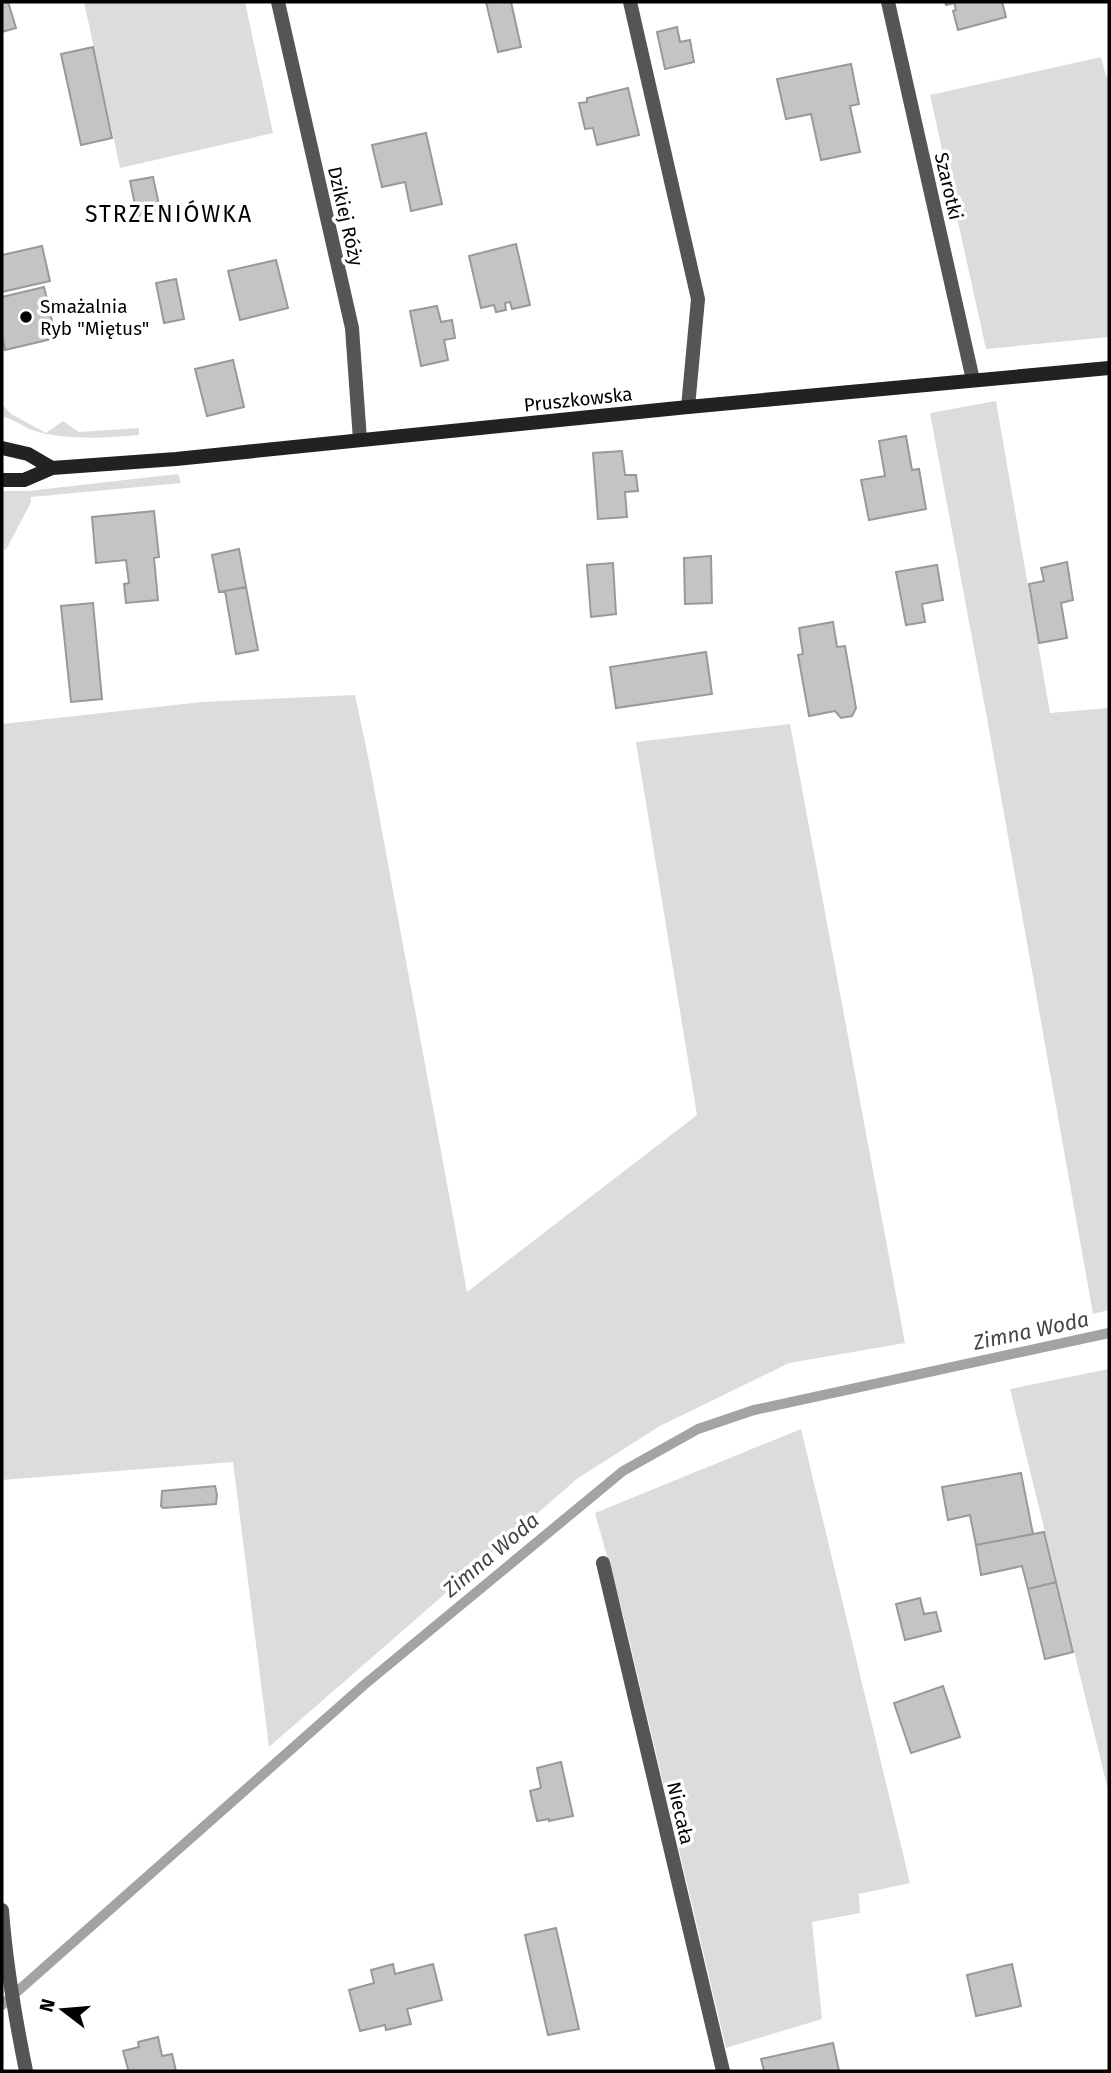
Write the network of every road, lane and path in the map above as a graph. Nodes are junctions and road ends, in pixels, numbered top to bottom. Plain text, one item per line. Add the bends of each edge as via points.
1 (278, 2) edge
2 (630, 2) edge
3 (888, 2) edge
4 (1109, 369) edge
5 (973, 380) junction
6 (688, 407) junction
7 (360, 440) junction
8 (2, 448) edge
9 (52, 468) junction
10 (2, 480) edge
11 (603, 1563) dead end
12 (2, 1910) edge
13 (26, 2071) edge
14 (723, 2071) edge

1 - 7 street, Dzikiej Róży via 354,340
2 - 6 street via 698,299
3 - 5 street, Szarotki
4 - 5 street, Pruszkowska
5 - 6 street, Pruszkowska
6 - 7 street, Pruszkowska
7 - 9 street, Pruszkowska
8 - 9 street via 28,454
9 - 10 street, Pruszkowska via 24,480
11 - 14 street, Niecała
12 - 13 street via 6,1962

